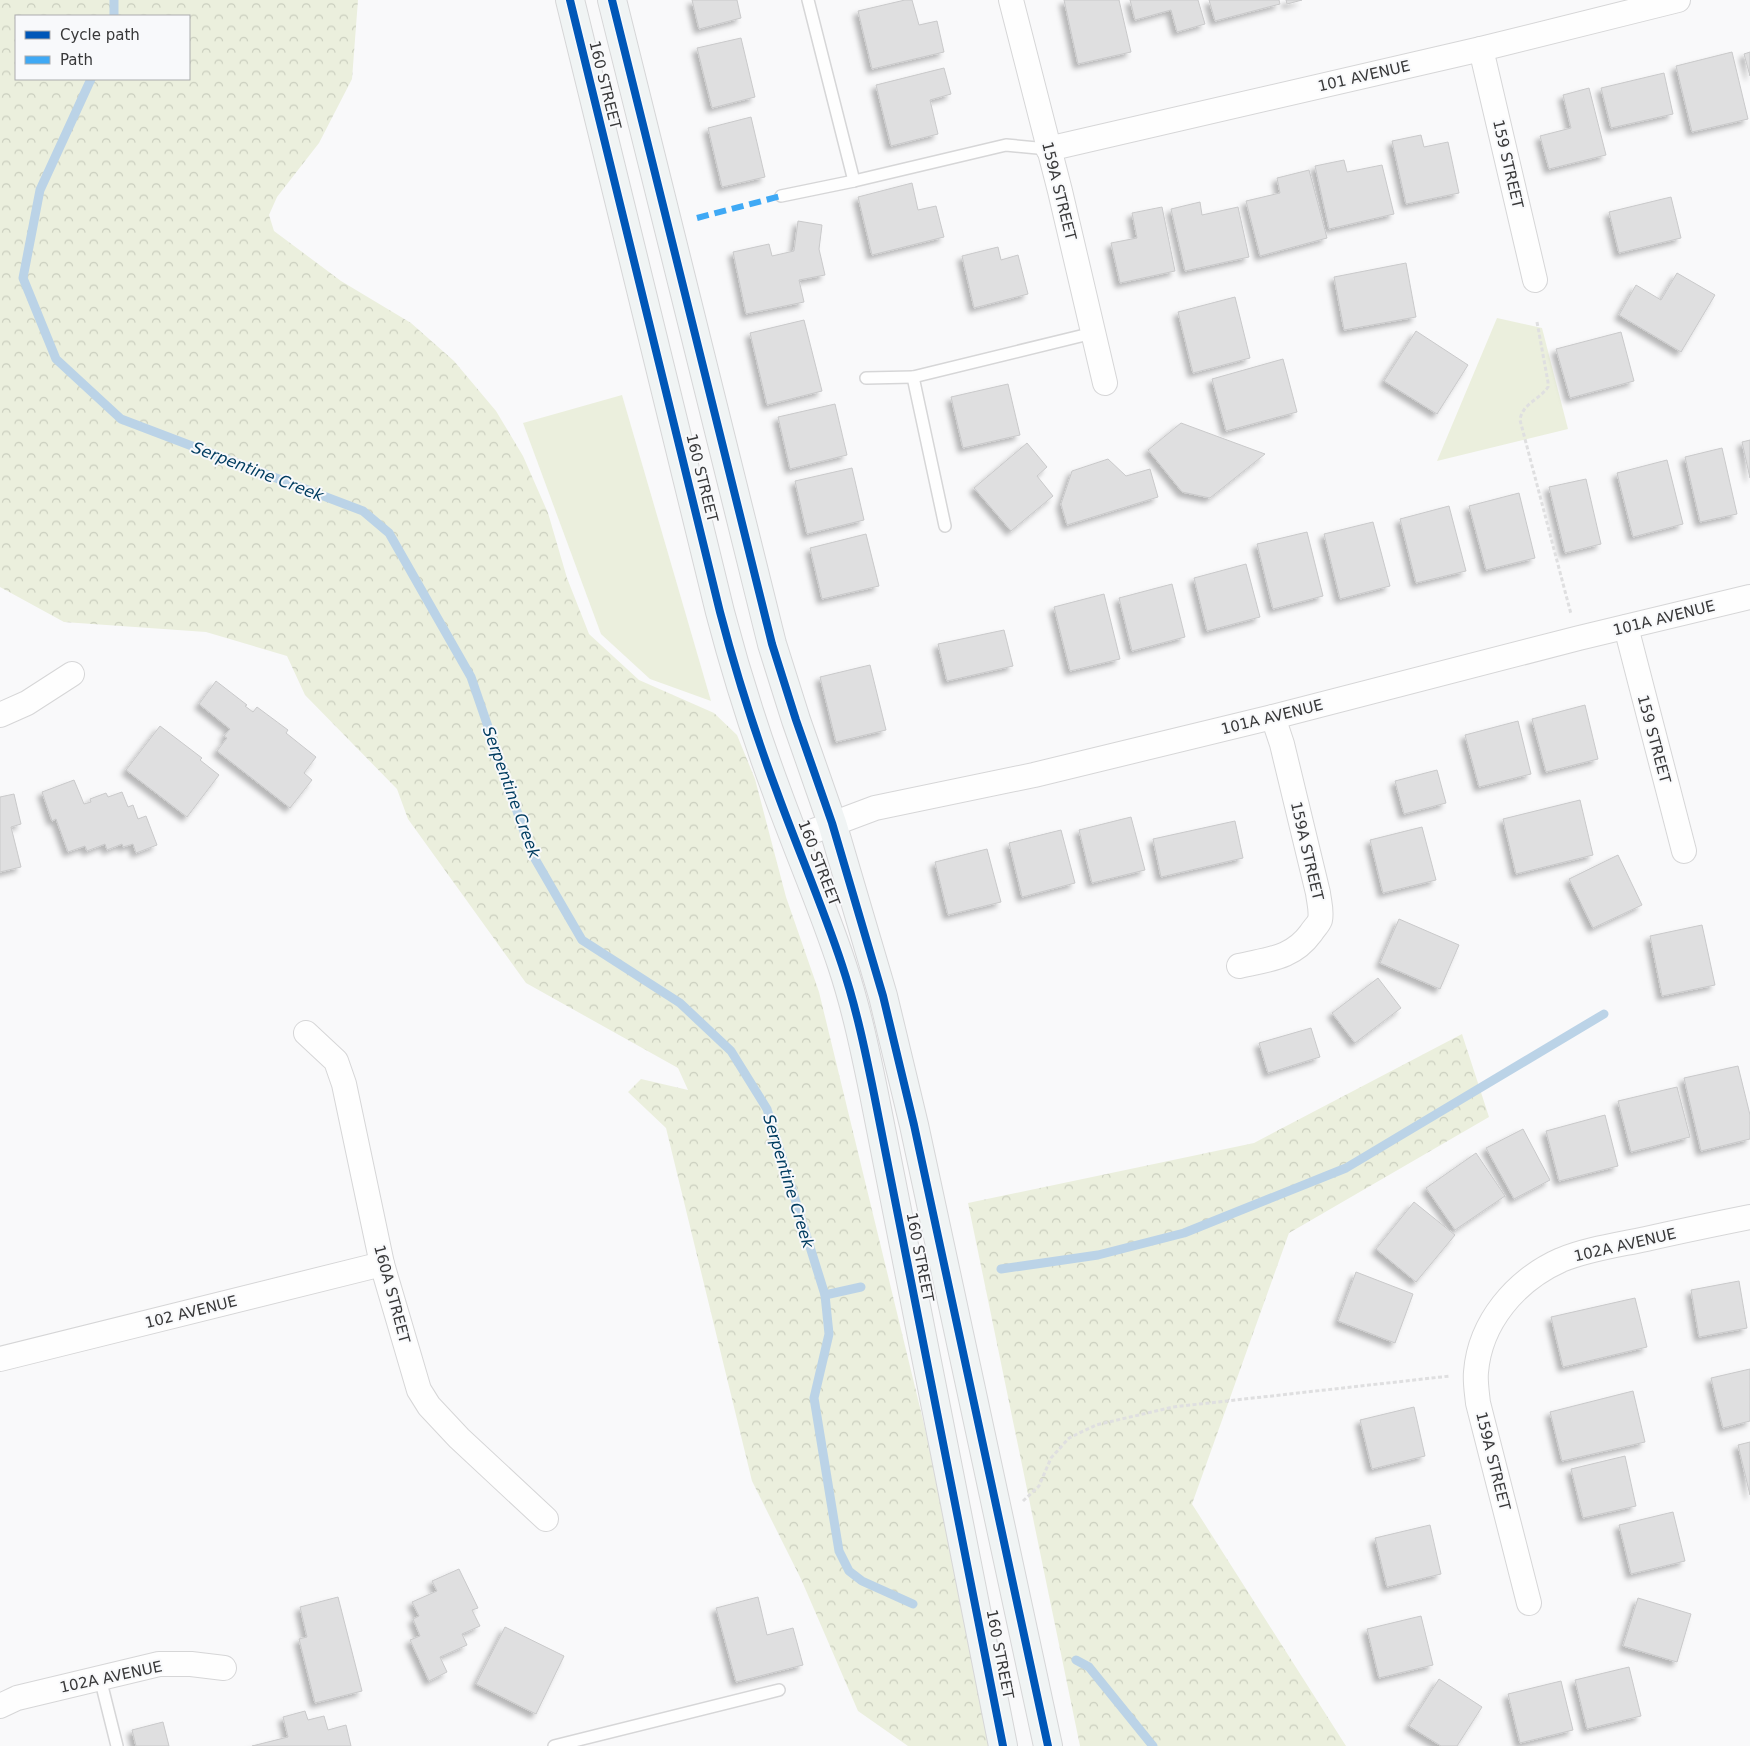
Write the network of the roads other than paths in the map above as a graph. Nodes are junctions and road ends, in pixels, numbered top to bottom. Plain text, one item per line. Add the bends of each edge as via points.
1 (570, 0) edge
2 (612, 0) edge
3 (808, 0) edge
4 (1011, 0) edge
5 (1678, 0) edge
6 (1481, 49) junction
7 (1048, 149) junction
8 (854, 181) junction
9 (780, 196) dead end
10 (1535, 280) dead end
11 (1093, 333) junction
12 (913, 377) junction
13 (866, 378) dead end
14 (1105, 383) dead end
15 (945, 526) dead end
16 (1750, 597) edge
17 (1626, 627) junction
18 (72, 674) dead end
19 (0, 715) edge
20 (1273, 717) junction
21 (832, 823) junction
22 (794, 838) junction
23 (1684, 852) dead end
24 (1239, 966) dead end
25 (306, 1033) dead end
26 (1750, 1217) edge
27 (382, 1264) junction
28 (1493, 1320) joint
29 (0, 1360) edge
30 (546, 1519) dead end
31 (1529, 1603) dead end
32 (224, 1668) dead end
33 (100, 1678) junction
34 (779, 1690) dead end
35 (0, 1706) edge
36 (592, 1741) edge
37 (117, 1746) edge
38 (554, 1746) edge
39 (1003, 1746) edge
40 (1048, 1746) edge

1 - 22 main road, 160 STREET via 734,665
2 - 21 main road, 160 STREET via 772,644
3 - 8 lane
4 - 7 street, 159A STREET
5 - 6 street, 101 AVENUE
6 - 7 street, 101 AVENUE
6 - 10 street, 159 STREET
7 - 8 lane via 1006,145
7 - 11 street, 159A STREET
8 - 9 lane
11 - 12 lane
11 - 14 street, 159A STREET
12 - 13 lane
12 - 15 lane
16 - 17 street, 101A AVENUE
17 - 20 street, 101A AVENUE
17 - 23 street, 159 STREET
18 - 19 street via 27,703
20 - 21 street, 101A AVENUE via 1034,775 875,808
20 - 24 street, 159A STREET via 1321,913 1319,923 1295,950
21 - 22 street, 101A AVENUE
21 - 40 main road, 160 STREET via 883,996 914,1125
22 - 39 main road, 160 STREET via 842,964 855,1009
25 - 27 street, 160A STREET via 336,1061 344,1084
26 - 28 street, 102A AVENUE via 1593,1250 1562,1260 1534,1275 1511,1295
27 - 29 street, 102 AVENUE
27 - 30 street, 160A STREET via 420,1390 429,1406
28 - 31 street, 159A STREET via 1483,1341 1476,1373 1478,1403
32 - 33 street, 102A AVENUE via 159,1664
33 - 35 street, 102A AVENUE via 17,1698
33 - 37 lane
34 - 36 lane
36 - 38 lane

